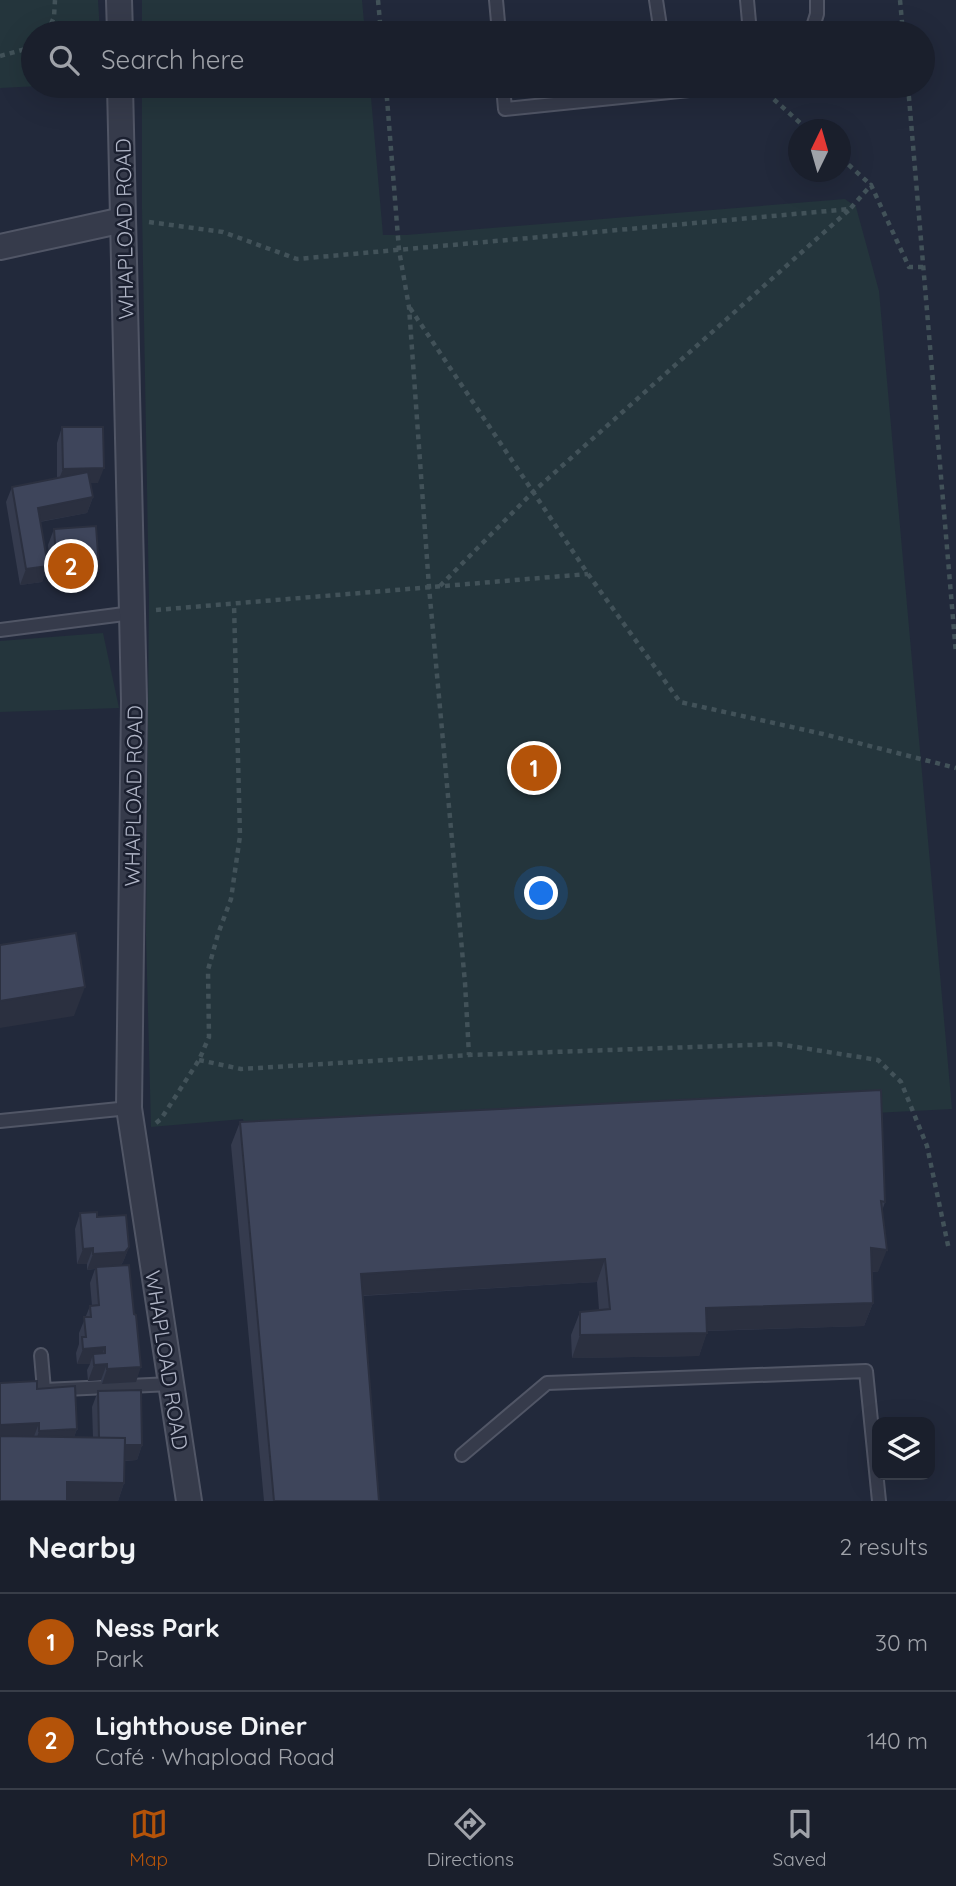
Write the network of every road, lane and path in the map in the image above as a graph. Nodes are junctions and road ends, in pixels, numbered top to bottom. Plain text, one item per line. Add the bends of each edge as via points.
1 (55, 0) edge
2 (120, 0) edge
3 (378, 0) edge
4 (496, 0) edge
5 (656, 0) edge
6 (747, 0) edge
7 (817, 0) edge
8 (900, 0) edge
9 (52, 21) edge
10 (120, 21) edge
11 (380, 21) edge
12 (498, 21) edge
13 (659, 21) edge
14 (749, 21) edge
15 (815, 21) edge
16 (902, 21) edge
17 (21, 50) edge
18 (0, 56) edge
19 (120, 98) edge
20 (387, 98) edge
21 (504, 98) edge
22 (596, 98) edge
23 (772, 98) edge
24 (909, 98) edge
25 (796, 119) edge
26 (851, 167) edge
27 (871, 185) junction
28 (850, 209) junction
29 (123, 220) junction
30 (0, 247) edge
31 (400, 250) junction
32 (925, 267) junction
33 (409, 307) junction
34 (534, 491) junction
35 (588, 574) junction
36 (440, 586) junction
37 (429, 587) junction
38 (234, 604) junction
39 (132, 612) junction
40 (0, 631) edge
41 (956, 654) edge
42 (956, 768) edge
43 (469, 1055) junction
44 (199, 1060) junction
45 (129, 1108) junction
46 (0, 1121) edge
47 (132, 1133) junction
48 (949, 1250) dead end
49 (41, 1355) dead end
50 (171, 1384) junction
51 (462, 1455) dead end
52 (189, 1501) edge
53 (879, 1501) edge

1 - 9 path
2 - 10 street
3 - 11 path
4 - 12 lane
5 - 13 lane
6 - 14 lane
7 - 15 lane
8 - 16 path
17 - 18 path
19 - 29 street, WHAPLOAD ROAD
20 - 31 path
21 - 22 lane via 505,108
23 - 25 path
24 - 32 path
26 - 27 path
27 - 28 path
27 - 32 path via 909,267
28 - 31 path
28 - 34 path
29 - 30 street
29 - 31 path via 223,232 297,259
29 - 39 street, WHAPLOAD ROAD
31 - 33 path
32 - 41 path
33 - 34 path
33 - 37 path
34 - 35 path
34 - 36 path
35 - 36 path
35 - 42 path via 680,702
36 - 37 path
37 - 38 path
37 - 43 path
38 - 39 path
38 - 44 path via 240,836 231,899 208,970 209,1037
39 - 40 lane
39 - 45 street, WHAPLOAD ROAD
43 - 44 path via 241,1069
43 - 48 path via 778,1044 878,1060 901,1083 927,1146
44 - 47 path via 161,1119
45 - 46 lane
45 - 47 street, WHAPLOAD ROAD
47 - 50 street, WHAPLOAD ROAD
49 - 50 lane via 44,1390
50 - 52 street, WHAPLOAD ROAD
51 - 53 lane via 547,1382 866,1371

